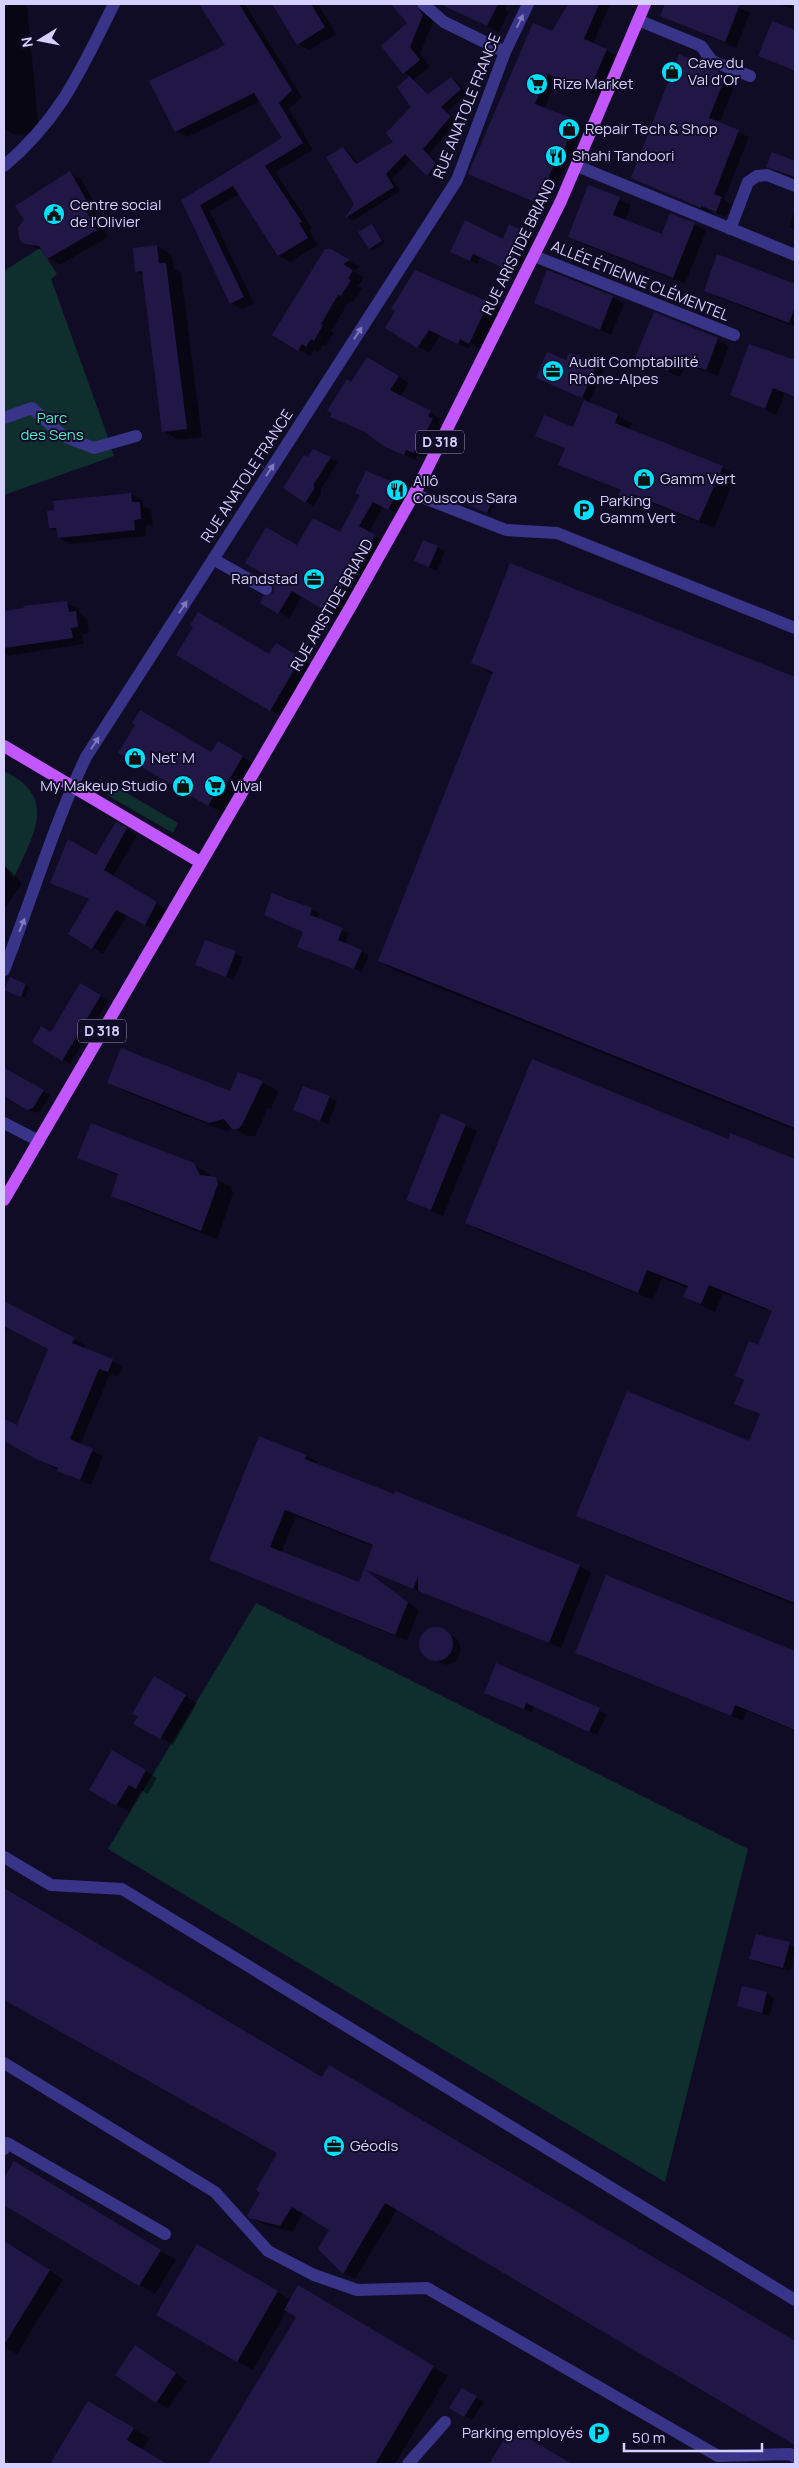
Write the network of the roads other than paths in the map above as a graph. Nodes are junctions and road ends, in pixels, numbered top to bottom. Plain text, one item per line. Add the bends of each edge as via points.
1 (114, 4) edge
2 (423, 4) edge
3 (528, 4) edge
4 (645, 4) edge
5 (638, 20) junction
6 (505, 52) junction
7 (750, 76) dead end
8 (4, 166) edge
9 (577, 166) junction
10 (795, 186) edge
11 (730, 229) junction
12 (795, 255) edge
13 (534, 256) junction
14 (734, 335) dead end
15 (4, 418) edge
16 (136, 436) dead end
17 (414, 494) junction
18 (213, 559) junction
19 (266, 589) dead end
20 (795, 628) edge
21 (4, 746) edge
22 (72, 786) junction
23 (200, 862) junction
24 (4, 970) edge
25 (4, 1123) edge
26 (39, 1141) junction
27 (4, 1200) edge
28 (4, 1858) edge
29 (4, 2063) edge
30 (4, 2149) edge
31 (165, 2234) dead end
32 (795, 2300) edge
33 (446, 2422) dead end
34 (795, 2457) edge
35 (408, 2464) edge

1 - 8 street via 68,95 34,138
2 - 6 street via 444,22
6 -> 3 street, RUE ANATOLE FRANCE
4 - 5 main road, RUE ARISTIDE BRIAND / D 318
5 - 7 street via 701,46 712,62
5 - 9 main road, RUE ARISTIDE BRIAND / D 318
18 -> 6 street, RUE ANATOLE FRANCE via 456,180
9 - 11 street
9 - 13 main road, RUE ARISTIDE BRIAND / D 318
10 - 11 street via 767,175 757,176 748,182
11 - 12 street
13 - 14 street, ALLÉE ÉTIENNE CLÉMENTEL
13 - 17 main road, RUE ARISTIDE BRIAND / D 318
15 - 16 street via 32,408 63,436 94,448
17 - 20 street via 506,530 557,533
17 - 23 main road, RUE ARISTIDE BRIAND / D 318
18 - 19 street
22 -> 18 street, RUE ANATOLE FRANCE via 86,757
21 - 22 main road
22 - 23 main road
24 -> 22 street, RUE ANATOLE FRANCE
23 - 26 main road, RUE ARISTIDE BRIAND / D 318
25 - 26 street
26 - 27 main road, RUE ARISTIDE BRIAND / D 318
28 - 32 street via 50,1885 122,1889
29 - 34 street via 214,2192 268,2251 314,2275 357,2290 427,2288 718,2456 790,2454
30 - 31 street via 7,2143
33 - 35 street

